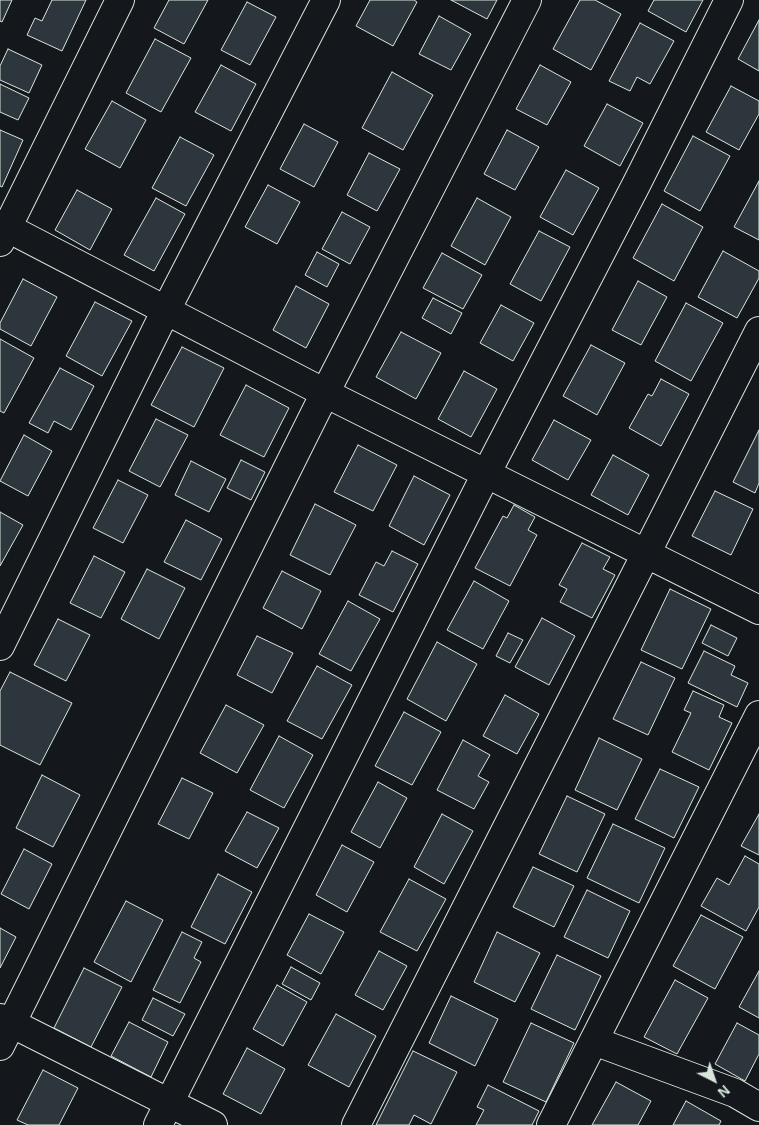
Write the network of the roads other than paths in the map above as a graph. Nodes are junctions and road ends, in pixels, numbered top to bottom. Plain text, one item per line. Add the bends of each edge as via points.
1 (120, 0) edge
2 (326, 0) edge
3 (527, 0) edge
4 (729, 0) edge
5 (2, 232) edge
6 (166, 310) junction
7 (759, 331) edge
8 (325, 393) junction
9 (486, 474) junction
10 (646, 554) junction
11 (759, 610) edge
12 (0, 646) edge
13 (759, 715) edge
14 (4, 1029) edge
15 (594, 1041) junction
16 (759, 1107) edge
17 (164, 1114) edge
18 (213, 1125) edge
19 (356, 1125) edge
20 (551, 1125) edge

1 - 5 street
2 - 6 street
3 - 8 street
4 - 9 street
5 - 6 street
6 - 8 street
6 - 12 street
7 - 10 street
8 - 9 street
8 - 14 street
9 - 10 street
9 - 17 street
10 - 11 street
10 - 19 street
13 - 15 street
14 - 17 street
15 - 16 street via 735,1093
15 - 20 street
17 - 18 street

